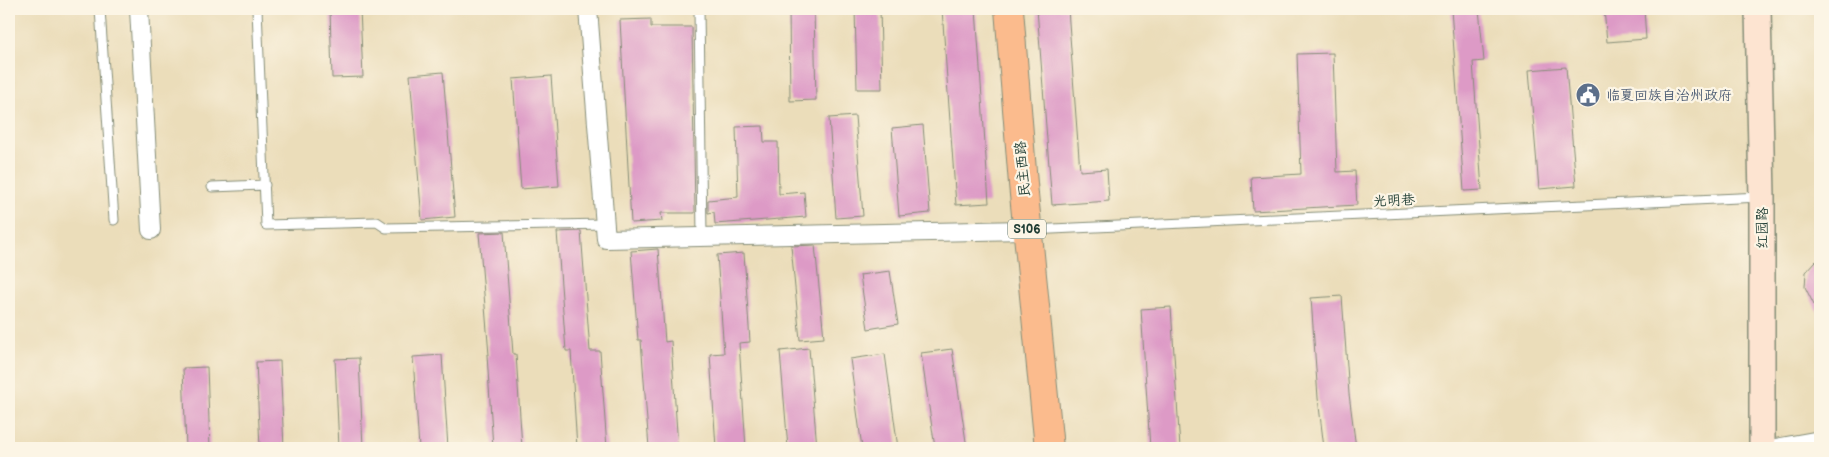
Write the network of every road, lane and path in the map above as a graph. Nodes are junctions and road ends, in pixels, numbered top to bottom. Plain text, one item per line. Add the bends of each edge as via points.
1 (100, 9) edge
2 (139, 9) edge
3 (257, 9) edge
4 (588, 9) edge
5 (699, 9) edge
6 (1008, 9) edge
7 (1758, 9) edge
8 (265, 185) junction
9 (212, 187) dead end
10 (1762, 197) junction
11 (114, 220) dead end
12 (605, 224) junction
13 (151, 230) dead end
14 (1027, 230) junction
15 (702, 237) junction
16 (1820, 440) edge
17 (1050, 448) edge
18 (1762, 448) edge
19 (1775, 448) edge

1 - 11 lane
2 - 13 street
3 - 8 lane
4 - 12 street
5 - 15 lane
6 - 14 main road, 民主西路 / S106
7 - 10 main road, 红园路
8 - 9 lane
8 - 12 lane via 266,225 378,222 386,228
10 - 14 lane, 光明巷
10 - 18 main road, 红园路
12 - 15 street via 606,239
14 - 15 street
14 - 17 main road, 民主西路 / S106
16 - 19 street

